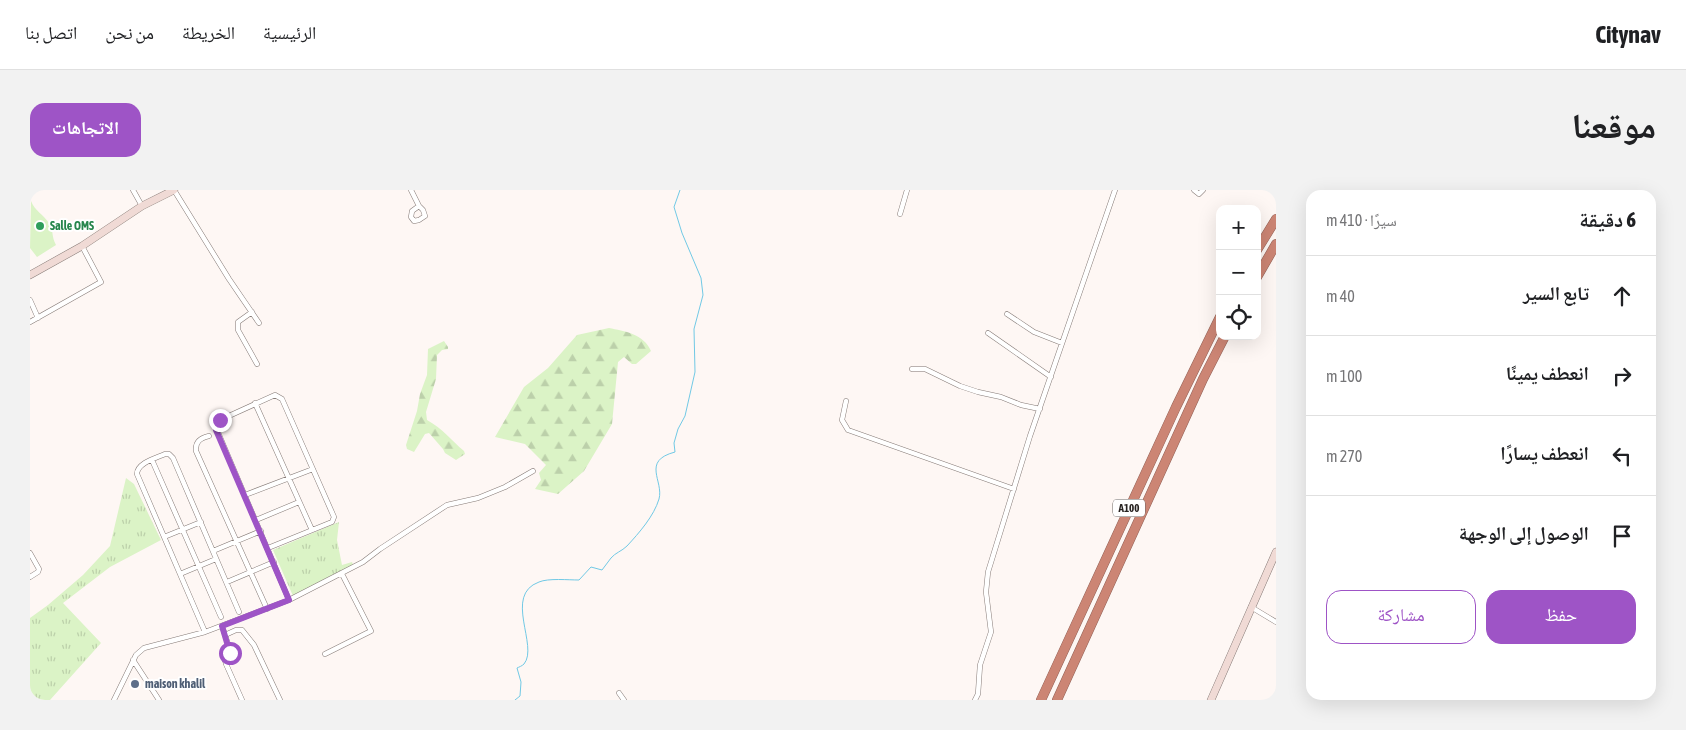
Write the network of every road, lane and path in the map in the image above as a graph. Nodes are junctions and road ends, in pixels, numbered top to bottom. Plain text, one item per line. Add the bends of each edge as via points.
1 (133, 190) edge
2 (174, 190) edge
3 (411, 190) edge
4 (907, 190) edge
5 (1115, 190) edge
6 (1194, 190) edge
7 (1203, 190) edge
8 (142, 206) junction
9 (419, 206) dead end
10 (900, 214) dead end
11 (1276, 220) edge
12 (1261, 244) edge
13 (1276, 244) edge
14 (82, 246) junction
15 (1261, 270) edge
16 (30, 275) edge
17 (30, 300) edge
18 (252, 312) junction
19 (1007, 314) dead end
20 (38, 318) junction
21 (30, 322) edge
22 (259, 323) dead end
23 (1216, 325) edge
24 (988, 333) dead end
25 (1223, 340) edge
26 (1062, 343) junction
27 (256, 364) dead end
28 (912, 369) dead end
29 (1051, 377) junction
30 (846, 401) dead end
31 (255, 404) junction
32 (1040, 408) junction
33 (209, 436) dead end
34 (152, 460) junction
35 (313, 469) junction
36 (533, 470) dead end
37 (289, 479) junction
38 (1014, 489) junction
39 (245, 496) junction
40 (299, 502) junction
41 (256, 520) junction
42 (201, 522) junction
43 (182, 529) junction
44 (312, 530) junction
45 (260, 531) junction
46 (164, 537) junction
47 (237, 541) junction
48 (268, 548) junction
49 (213, 551) junction
50 (1276, 552) edge
51 (30, 553) edge
52 (216, 559) junction
53 (274, 562) junction
54 (199, 566) junction
55 (251, 572) junction
56 (180, 574) junction
57 (342, 574) junction
58 (30, 577) edge
59 (227, 582) junction
60 (289, 600) junction
61 (1252, 607) junction
62 (267, 609) junction
63 (239, 612) dead end
64 (221, 617) dead end
65 (1276, 622) edge
66 (222, 626) junction
67 (205, 632) junction
68 (225, 635) junction
69 (325, 654) dead end
70 (133, 660) junction
71 (619, 693) dead end
72 (114, 700) edge
73 (159, 700) edge
74 (242, 700) edge
75 (280, 700) edge
76 (624, 700) edge
77 (975, 700) edge
78 (1041, 700) edge
79 (1057, 700) edge
80 (1212, 700) edge

1 - 8 street
2 - 8 street
2 - 18 street
3 - 9 street
4 - 10 street
5 - 26 street
6 - 7 street via 1199,194
8 - 14 street
11 - 12 highway
13 - 15 highway
14 - 16 street
14 - 20 street via 101,282
17 - 20 street
18 - 22 street
18 - 27 street via 242,319 238,330
19 - 26 street via 1034,332
20 - 21 street
23 - 78 highway, A100
24 - 29 street
25 - 79 highway, A100 / A100
26 - 29 street
28 - 32 street via 925,369 960,386
29 - 32 street
30 - 38 street via 842,420 848,430
31 - 35 street via 273,395 281,397
31 - 37 street
31 - 39 street via 220,420 216,428
32 - 38 street
33 - 47 street via 199,440 196,451
34 - 42 street via 165,454 172,456
34 - 43 street
34 - 46 street via 139,467 136,474
35 - 37 street
35 - 44 street via 334,517 332,522
36 - 57 street via 478,498 447,505
37 - 39 street
37 - 40 street
38 - 77 street via 988,572 986,592 991,632 980,665
39 - 41 street
40 - 41 street
40 - 44 street
41 - 45 street
42 - 43 street
42 - 49 street
43 - 46 street
43 - 54 street
44 - 48 street
45 - 47 street
45 - 48 street
46 - 56 street
47 - 49 street
47 - 55 street
48 - 53 street
49 - 52 street
50 - 61 street
51 - 58 street via 39,570
52 - 54 street
52 - 59 street
53 - 55 street
53 - 60 street
54 - 56 street
54 - 64 street
55 - 59 street
55 - 62 street
56 - 67 street
57 - 60 street
57 - 69 street via 371,632
59 - 63 street
60 - 62 street
61 - 65 street
61 - 80 street
62 - 66 street
66 - 67 street
66 - 68 street
67 - 70 street via 144,648
68 - 74 street via 230,650 226,664
68 - 75 street via 242,630 254,645
70 - 72 street
70 - 73 street
71 - 76 street

